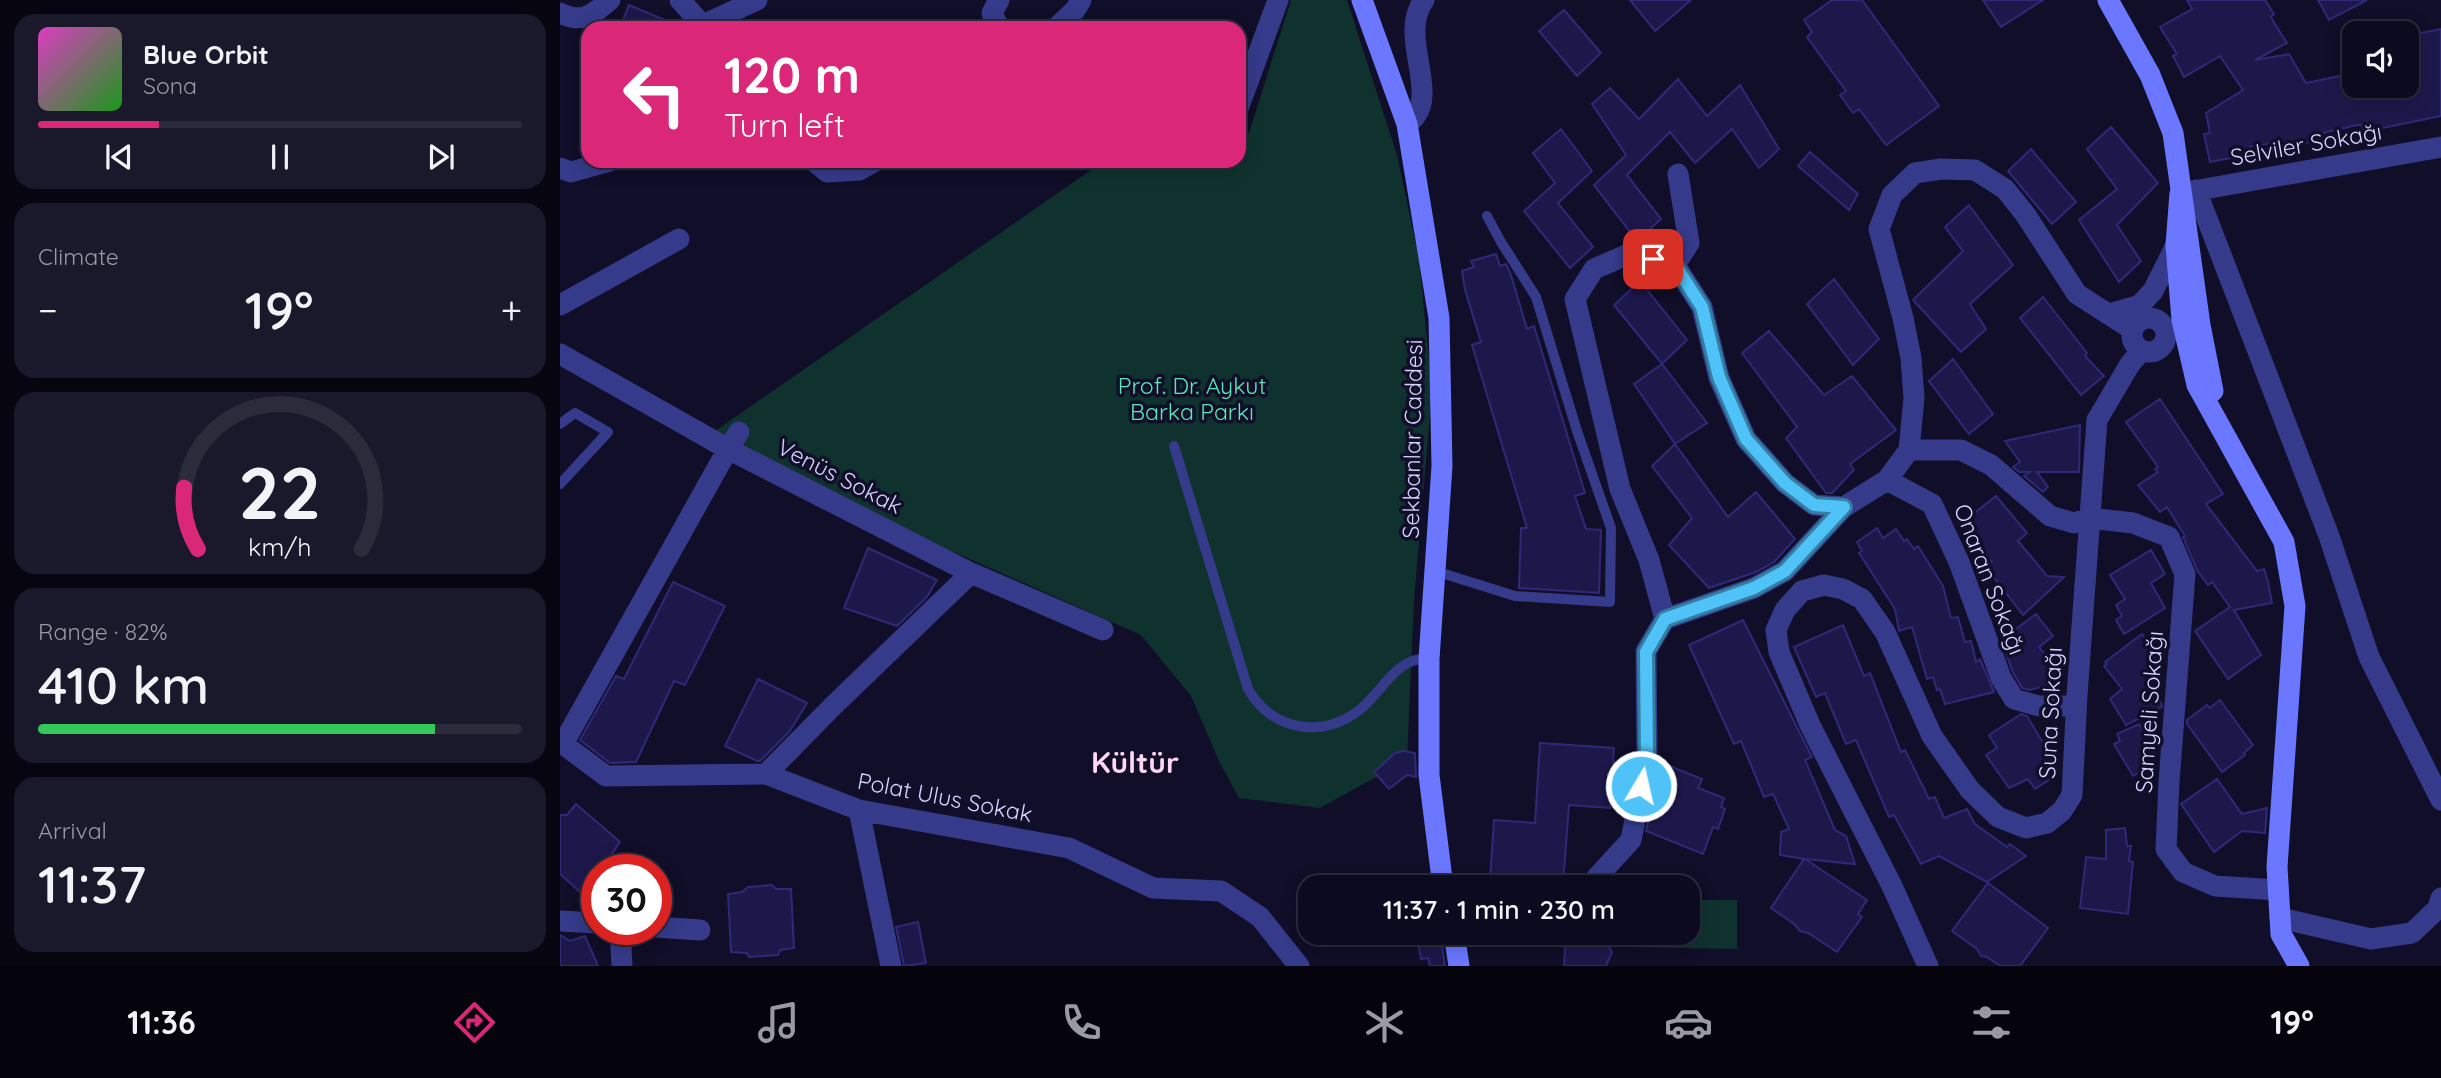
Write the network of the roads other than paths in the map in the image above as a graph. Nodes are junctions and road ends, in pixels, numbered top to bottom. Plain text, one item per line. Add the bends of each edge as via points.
1 (566, 0) edge
2 (680, 0) edge
3 (757, 0) edge
4 (999, 0) edge
5 (1081, 0) edge
6 (1278, 0) edge
7 (1362, 0) edge
8 (1424, 0) edge
9 (2108, 0) edge
10 (602, 7) edge
11 (560, 13) edge
12 (699, 21) edge
13 (716, 21) edge
14 (996, 21) edge
15 (1063, 21) edge
16 (1246, 87) edge
17 (1407, 124) junction
18 (2441, 147) edge
19 (560, 168) edge
20 (585, 168) edge
21 (822, 168) edge
22 (863, 168) edge
23 (1678, 174) dead end
24 (2188, 192) junction
25 (1487, 216) dead end
26 (679, 239) dead end
27 (2176, 245) junction
28 (1675, 265) junction
29 (560, 305) edge
30 (2109, 314) junction
31 (2141, 324) junction
32 (2189, 328) junction
33 (2151, 349) junction
34 (560, 354) edge
35 (560, 424) edge
36 (734, 440) junction
37 (1174, 446) dead end
38 (1909, 450) junction
39 (1887, 480) junction
40 (560, 484) edge
41 (1844, 507) junction
42 (2090, 518) junction
43 (1435, 571) junction
44 (1785, 571) junction
45 (971, 573) junction
46 (1802, 591) junction
47 (1665, 619) junction
48 (1103, 630) dead end
49 (1429, 659) junction
50 (2076, 706) junction
51 (766, 774) junction
52 (2441, 800) edge
53 (859, 810) junction
54 (1442, 875) edge
55 (1599, 875) edge
56 (2278, 890) junction
57 (2441, 898) edge
58 (2280, 919) junction
59 (560, 921) edge
60 (581, 922) edge
61 (672, 928) edge
62 (700, 930) dead end
63 (621, 945) edge
64 (1456, 945) edge
65 (622, 966) edge
66 (891, 966) edge
67 (1299, 966) edge
68 (1459, 966) edge
69 (1928, 966) edge
70 (2299, 966) edge

1 - 10 street
2 - 12 street
3 - 13 street
4 - 14 street via 992,13
5 - 15 street
6 - 16 street
7 - 17 main road, Sekbanlar Caddesi
8 - 17 street via 1414,37 1423,85 1421,107
9 - 24 main road via 2150,75 2173,133
10 - 11 street via 583,18
17 - 43 main road, Sekbanlar Caddesi via 1439,318 1442,466
18 - 24 street, Selviler Sokağı
19 - 20 street via 571,172
21 - 22 street via 827,172
23 - 28 street via 1689,243
24 - 27 main road
24 - 32 main road
24 - 52 street via 2329,536 2369,657
25 - 43 lane via 1536,297 1611,528 1610,602 1516,596
26 - 29 street
27 - 30 street via 2153,291 2140,305
27 - 32 main road
28 - 41 street via 1702,307 1719,377 1746,439 1785,483 1814,505
28 - 47 street via 1631,253 1594,269 1575,299 1620,489 1649,560
30 - 31 street
30 - 38 street via 2077,294 2005,189 1975,170 1915,173 1892,195 1879,229 1911,358 1914,398
31 - 32 street
31 - 33 street via 2134,344
31 - 33 street via 2160,322 2163,327 2165,338
32 - 33 street
32 - 56 main road via 2207,365 2217,421 2284,542 2295,606
33 - 42 street, Suna Sokağı via 2130,364 2097,420
34 - 36 street, Venüs Sokak
35 - 40 lane via 575,413 608,432
36 - 45 street, Venüs Sokak
36 - 51 street, Polat Ulus Sokak via 563,744 606,776
37 - 49 lane via 1248,689 1271,716 1304,728 1331,724 1360,710 1407,663
38 - 39 street
38 - 42 street via 1961,450 1991,466 2050,516 2074,523
39 - 41 street
39 - 50 street, Onaran Sokağı via 1932,504 2001,678 2014,699 2039,706
41 - 44 street
42 - 50 street, Suna Sokağı
42 - 56 street, Samyeli Sokağı via 2133,523 2169,537 2185,574 2166,849 2183,872 2215,886
43 - 49 main road, Sekbanlar Caddesi
44 - 46 street
44 - 47 street via 1754,588
45 - 48 street, Venüs Sokak
45 - 51 street
46 - 50 street, Suna Sokağı via 1824,585 1862,599 1885,632 1933,736 1970,790 1998,817 2026,828 2047,822 2062,811 2072,795
46 - 69 street via 1785,610 1776,630 1779,652
47 - 55 street via 1646,652 1647,759 1631,840
49 - 54 main road, Sekbanlar Caddesi via 1429,775
51 - 53 street, Polat Ulus Sokak
53 - 66 street
53 - 67 street, Polat Ulus Sokak via 1069,848 1153,888 1221,891 1260,916
56 - 58 main road
57 - 58 street via 2438,908 2412,933 2371,939
58 - 70 main road via 2281,934
59 - 60 street
61 - 62 street
63 - 65 street
64 - 68 main road

